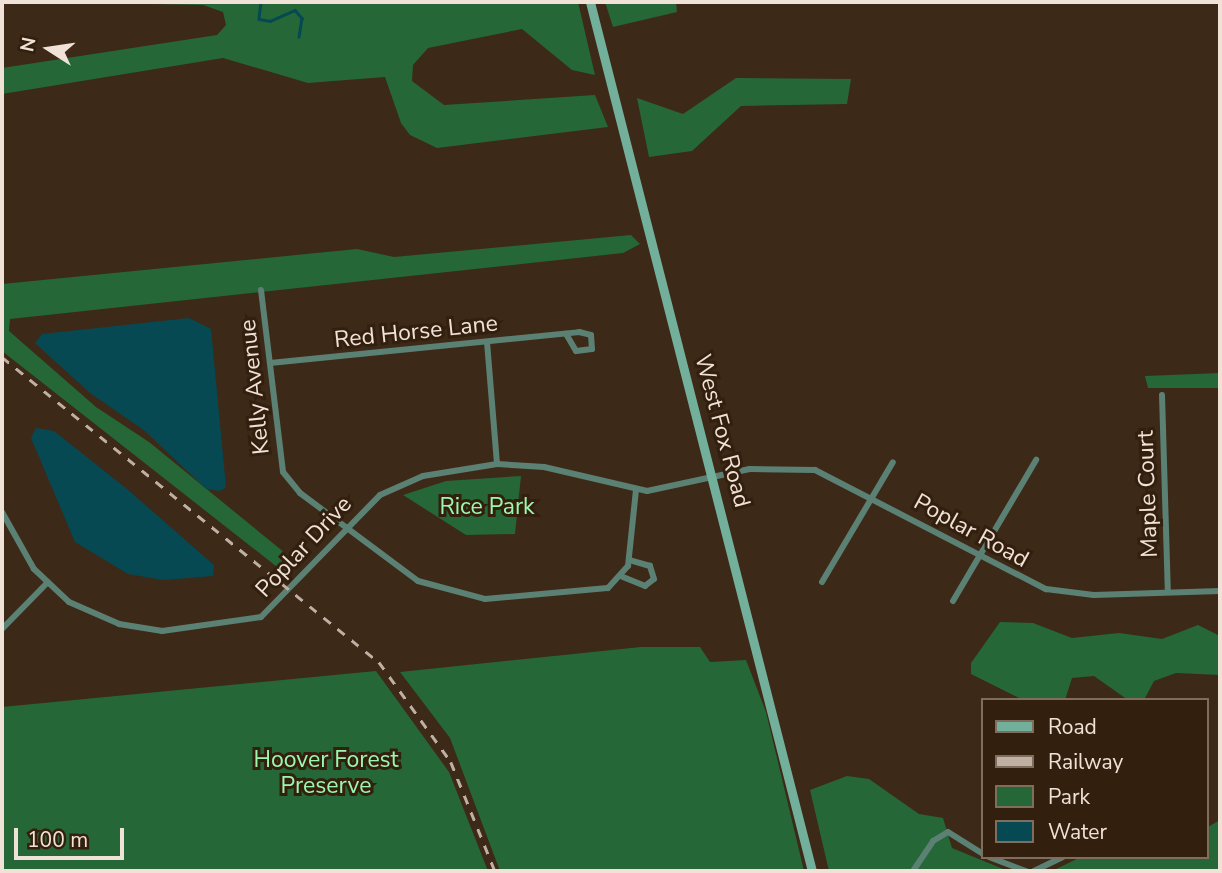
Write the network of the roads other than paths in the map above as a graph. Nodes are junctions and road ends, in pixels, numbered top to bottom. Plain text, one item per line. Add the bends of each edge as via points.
1 (590, 2) edge
2 (261, 290) dead end
3 (566, 334) junction
4 (487, 342) junction
5 (270, 363) junction
6 (1162, 394) dead end
7 (1036, 460) dead end
8 (893, 462) dead end
9 (496, 464) junction
10 (715, 478) junction
11 (636, 490) junction
12 (874, 497) junction
13 (2, 512) edge
14 (344, 527) junction
15 (978, 557) junction
16 (629, 560) junction
17 (623, 577) junction
18 (822, 582) dead end
19 (47, 583) junction
20 (1220, 591) edge
21 (1168, 593) junction
22 (953, 601) dead end
23 (2, 629) edge
24 (981, 852) edge
25 (994, 859) edge
26 (1059, 859) edge
27 (812, 871) edge
28 (913, 871) edge
29 (1026, 871) edge
30 (1034, 871) edge

1 - 10 street, West Fox Road
2 - 5 street, Kelly Avenue
3 - 3 street, Red Horse Lane via 576,351 592,349 591,335
3 - 4 street, Red Horse Lane
4 - 5 street, Red Horse Lane
4 - 9 street
5 - 14 street, Kelly Avenue via 283,472
6 - 21 street, Maple Court
7 - 15 street
8 - 12 street
9 - 11 street, Poplar Drive via 544,467
9 - 14 street, Poplar Drive via 404,482
10 - 11 street, Poplar Drive via 667,491
10 - 12 street, Poplar Road via 783,465 815,470
10 - 27 street, West Fox Road
11 - 16 street
12 - 15 street, Poplar Road
12 - 18 street
13 - 19 street, Poplar Drive
14 - 17 street, Kelly Avenue via 399,570 457,595 500,599 601,590
14 - 19 street, Poplar Drive via 284,600 239,624 130,627 79,608
15 - 21 street, Poplar Road via 1046,589
15 - 22 street
16 - 17 street
16 - 17 street, Kelly Avenue via 650,566 654,579 645,586
19 - 23 street
20 - 21 street, Poplar Road
24 - 28 street via 948,832 933,841
25 - 29 street
26 - 30 street

